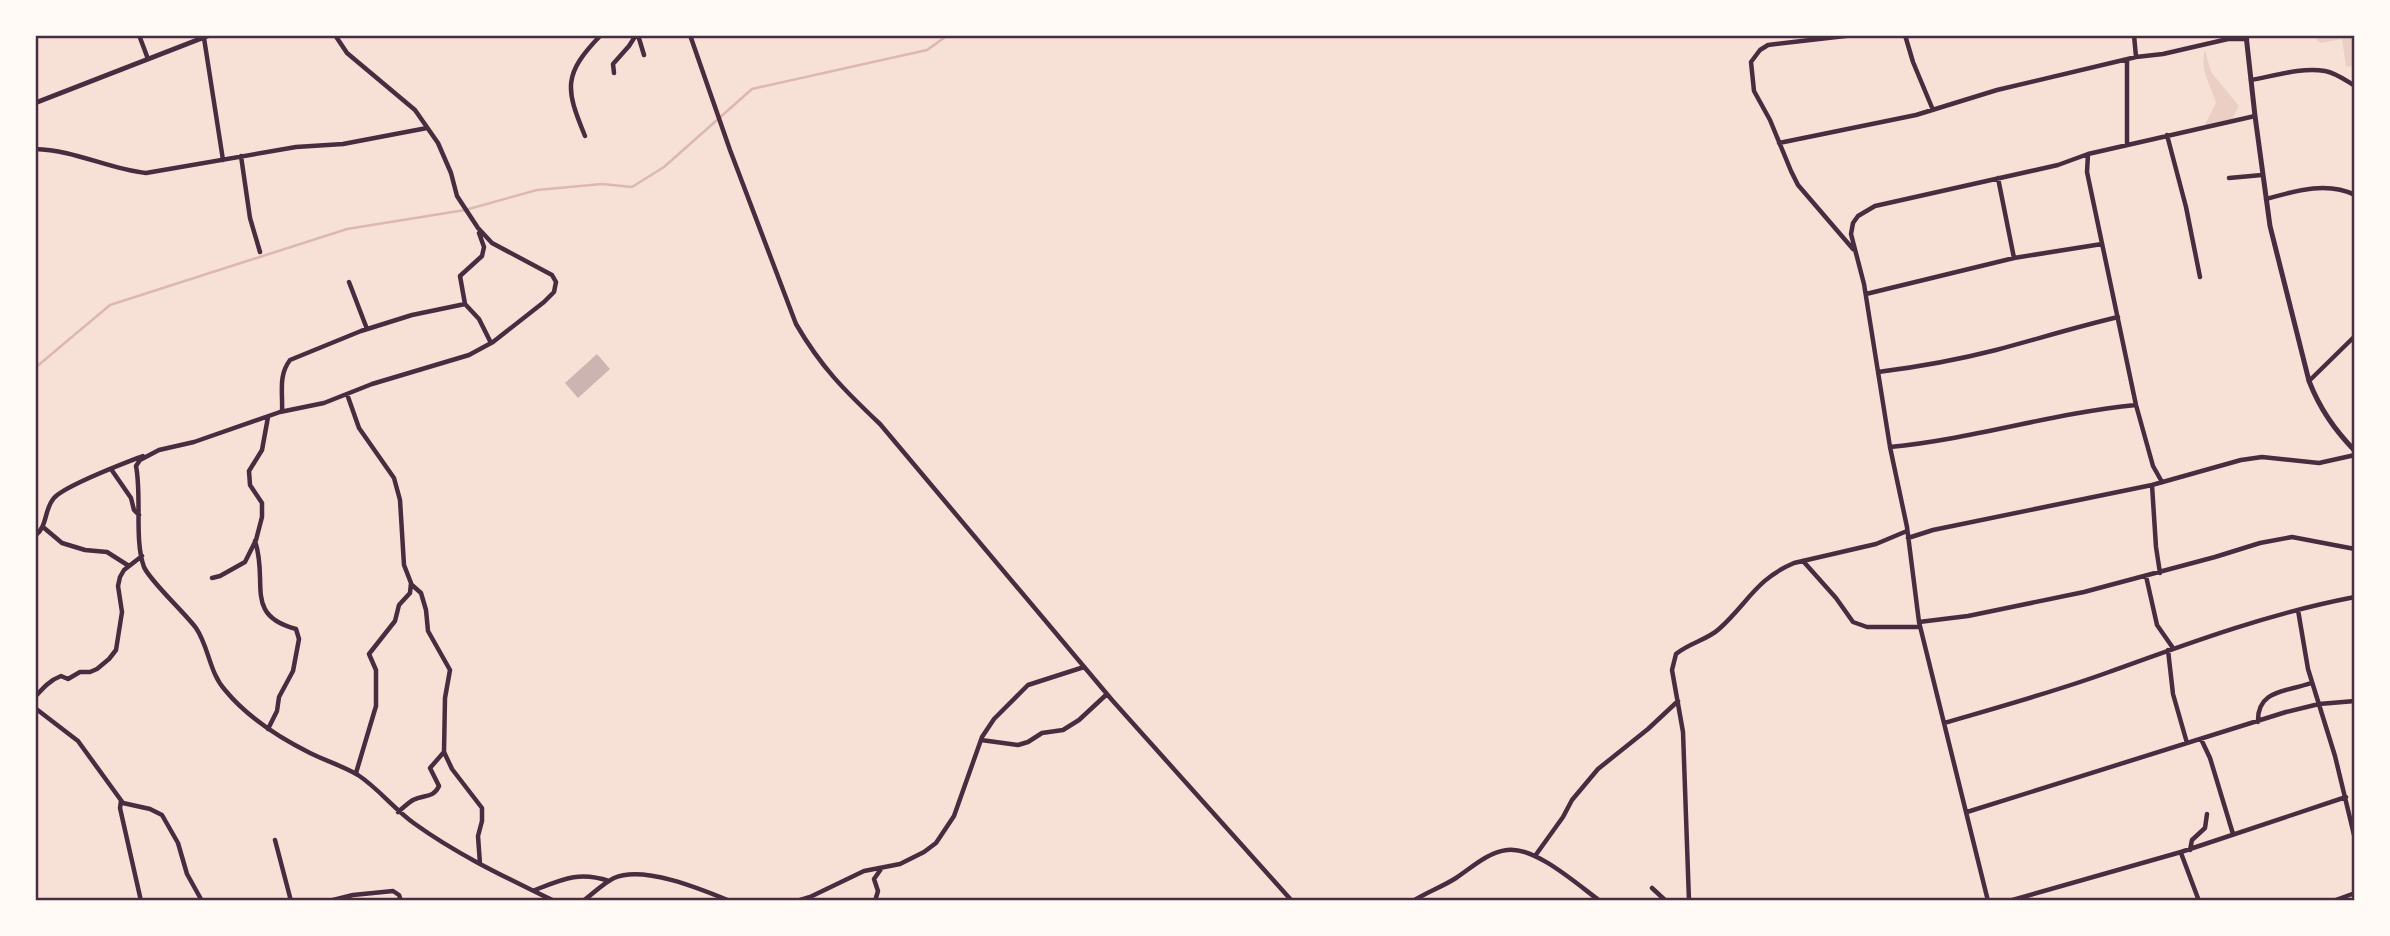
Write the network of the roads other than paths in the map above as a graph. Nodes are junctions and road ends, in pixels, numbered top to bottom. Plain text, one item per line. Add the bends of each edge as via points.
1 (139, 35) edge
2 (211, 35) edge
3 (335, 35) edge
4 (601, 35) edge
5 (637, 35) edge
6 (690, 35) edge
7 (1854, 35) edge
8 (1905, 35) edge
9 (2134, 35) edge
10 (2247, 37) edge
11 (204, 38) junction
12 (644, 55) dead end
13 (2136, 57) junction
14 (148, 60) junction
15 (2126, 60) junction
16 (614, 73) dead end
17 (2251, 80) junction
18 (2355, 86) edge
19 (35, 103) edge
20 (1933, 110) junction
21 (2255, 116) junction
22 (427, 128) junction
23 (2167, 135) junction
24 (585, 136) dead end
25 (1779, 144) junction
26 (2127, 145) junction
27 (35, 149) edge
28 (2088, 154) junction
29 (241, 156) junction
30 (223, 160) junction
31 (2262, 175) junction
32 (1998, 178) junction
33 (2229, 178) dead end
34 (2355, 195) edge
35 (2266, 199) junction
36 (478, 228) junction
37 (2102, 244) junction
38 (1855, 251) junction
39 (260, 252) dead end
40 (2014, 258) junction
41 (2200, 277) dead end
42 (349, 282) dead end
43 (1866, 295) junction
44 (465, 304) junction
45 (2118, 317) junction
46 (367, 329) junction
47 (2355, 336) edge
48 (491, 343) junction
49 (1878, 372) junction
50 (2309, 381) junction
51 (347, 394) junction
52 (2136, 405) junction
53 (282, 411) junction
54 (268, 416) junction
55 (1890, 447) junction
56 (2355, 453) edge
57 (149, 454) junction
58 (111, 469) junction
59 (2162, 482) junction
60 (2152, 485) junction
61 (140, 515) junction
62 (43, 527) junction
63 (1907, 531) junction
64 (35, 536) edge
65 (1909, 538) junction
66 (255, 541) junction
67 (2355, 549) edge
68 (142, 556) junction
69 (1803, 561) junction
70 (129, 566) junction
71 (2160, 572) junction
72 (2146, 576) junction
73 (212, 578) dead end
74 (411, 584) junction
75 (2355, 597) edge
76 (2298, 610) junction
77 (1919, 624) junction
78 (2170, 649) junction
79 (1084, 667) junction
80 (2311, 683) junction
81 (1107, 694) junction
82 (35, 697) edge
83 (1678, 701) junction
84 (2355, 701) edge
85 (2319, 704) junction
86 (35, 709) edge
87 (2258, 722) junction
88 (1944, 723) junction
89 (268, 729) junction
90 (2201, 739) junction
91 (981, 740) junction
92 (2187, 743) junction
93 (444, 752) junction
94 (356, 774) junction
95 (2346, 796) junction
96 (121, 801) junction
97 (398, 812) junction
98 (1967, 812) junction
99 (2207, 814) dead end
100 (2234, 834) junction
101 (2355, 839) edge
102 (275, 840) dead end
103 (2190, 850) junction
104 (2181, 852) junction
105 (1535, 856) junction
106 (480, 864) junction
107 (881, 868) junction
108 (609, 881) junction
109 (1652, 888) dead end
110 (534, 890) junction
111 (2355, 893) edge
112 (141, 901) edge
113 (202, 901) edge
114 (291, 901) edge
115 (329, 901) edge
116 (401, 901) edge
117 (554, 901) edge
118 (583, 901) edge
119 (730, 901) edge
120 (797, 901) edge
121 (875, 901) edge
122 (1292, 901) edge
123 (1413, 901) edge
124 (1600, 901) edge
125 (1665, 901) edge
126 (1689, 901) edge
127 (1989, 901) edge
128 (2009, 901) edge
129 (2199, 901) edge
130 (2333, 901) edge

1 - 14 street
2 - 11 street
3 - 22 street via 347,53 415,110
4 - 24 street via 571,77 570,93
5 - 12 street
5 - 16 street via 613,64
6 - 79 street via 796,324 810,348 840,387 880,424
7 - 25 street via 1768,46 1751,62 1754,91
8 - 20 street
9 - 13 street
10 - 13 street
10 - 17 street
11 - 14 street
11 - 30 street
13 - 15 street
14 - 19 street
15 - 20 street
15 - 26 street
17 - 18 street via 2323,71
17 - 21 street
20 - 25 street
21 - 23 street
21 - 31 street
22 - 29 street
22 - 36 street via 444,153 457,196
23 - 26 street
23 - 41 street
25 - 38 street via 1798,184
26 - 28 street
27 - 30 street via 84,156 146,173
28 - 32 street
28 - 37 street via 2087,172
29 - 30 street
29 - 39 street
31 - 33 street
31 - 35 street
32 - 38 street via 1864,211 1853,223
32 - 40 street
34 - 35 street via 2317,187
35 - 50 street
36 - 44 street via 484,252 460,276
36 - 48 street via 492,243 552,275 556,282 544,303
37 - 40 street
37 - 45 street
38 - 43 street
40 - 43 street
42 - 46 street
43 - 49 street
44 - 46 street
44 - 48 street via 479,318
45 - 49 street via 1957,359
45 - 52 street
46 - 53 street via 290,360 283,369
47 - 50 street
48 - 51 street via 469,355
49 - 55 street
50 - 56 street via 2328,421
51 - 53 street
51 - 74 street via 359,428 394,478 400,499 404,565
52 - 55 street
52 - 59 street
53 - 54 street
54 - 57 street
54 - 66 street via 262,450 249,471 250,485 262,503
55 - 63 street
56 - 59 street via 2319,463 2252,458
57 - 58 street
57 - 61 street via 136,466
58 - 61 street
58 - 62 street via 52,499
59 - 60 street
60 - 65 street
60 - 71 street
61 - 68 street
62 - 64 street
62 - 70 street via 62,543 107,552
63 - 65 street
63 - 69 street via 1876,544
65 - 77 street
66 - 73 street via 245,562
66 - 89 street via 267,615 296,629 299,639 293,671
67 - 71 street via 2292,537
68 - 70 street
68 - 89 street via 146,571 197,630 223,689
69 - 77 street via 1853,622 1867,627
69 - 83 street via 1765,579 1718,630 1676,654 1672,670
70 - 82 street via 120,577 122,612 116,650 92,672 58,677
71 - 72 street
72 - 77 street via 2051,600
72 - 78 street via 2155,619
74 - 93 street via 421,593 428,631 450,670
74 - 94 street via 394,621 369,654 376,670 376,706
75 - 76 street
76 - 78 street
76 - 80 street
77 - 88 street
78 - 88 street
78 - 92 street via 2173,694
79 - 81 street
79 - 91 street via 1028,685 994,719
80 - 85 street
80 - 87 street via 2263,700
81 - 91 street via 1063,730 1042,733 1018,745
81 - 122 street
83 - 105 street via 1598,769
83 - 126 street
84 - 85 street
85 - 87 street
85 - 95 street
86 - 96 street via 78,740
87 - 90 street
88 - 98 street
89 - 94 street
90 - 92 street
90 - 100 street
91 - 107 street via 954,816 936,843 900,864
92 - 98 street
93 - 97 street via 430,768 438,790
93 - 106 street via 482,808
94 - 97 street
95 - 100 street
95 - 101 street
96 - 112 street
96 - 113 street via 162,816 175,835 187,874
97 - 106 street
98 - 127 street
99 - 103 street via 2205,828 2192,840
100 - 103 street
102 - 114 street
103 - 104 street
104 - 128 street
104 - 129 street
105 - 123 street via 1506,849
105 - 124 street
106 - 110 street
107 - 120 street via 847,877
107 - 121 street via 874,881
108 - 110 street via 581,875
108 - 118 street
108 - 119 street via 647,876
109 - 125 street
110 - 117 street
111 - 130 street
115 - 116 street via 390,891

